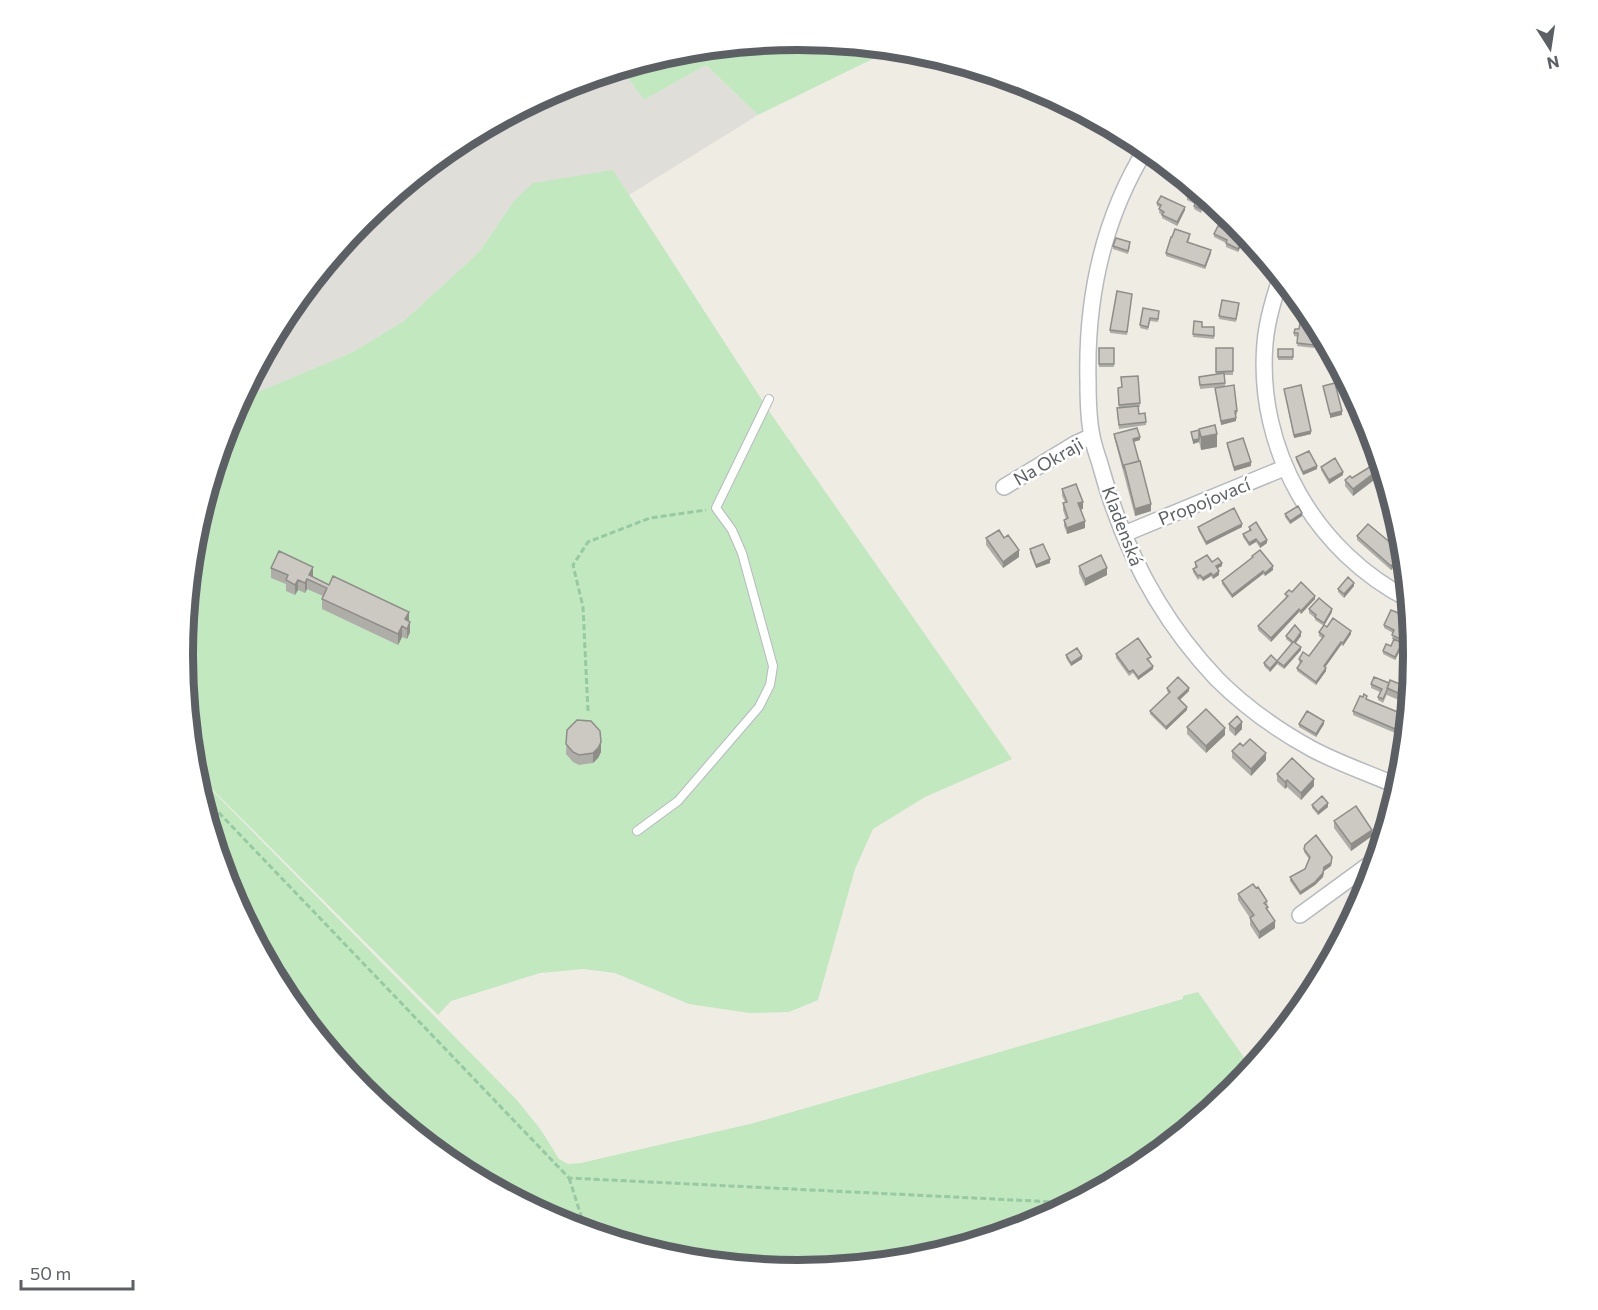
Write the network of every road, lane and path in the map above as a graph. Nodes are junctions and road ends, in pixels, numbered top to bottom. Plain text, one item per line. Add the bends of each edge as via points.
1 (1141, 156) edge
2 (1278, 285) edge
3 (769, 399) dead end
4 (1092, 436) junction
5 (1284, 468) junction
6 (1004, 487) dead end
7 (716, 508) junction
8 (1124, 534) junction
9 (1401, 595) edge
10 (588, 711) dead end
11 (1391, 783) edge
12 (213, 806) edge
13 (637, 831) dead end
14 (1366, 867) edge
15 (1300, 915) dead end
16 (569, 1178) junction
17 (1058, 1202) edge
18 (582, 1220) edge

1 - 4 street, Kladenská via 1114,213 1094,281 1087,349
2 - 5 street via 1269,315 1264,367 1269,420
3 - 7 lane
4 - 6 street, Na Okraji
4 - 8 street, Kladenská
5 - 8 street, Propojovací
5 - 9 street via 1330,538 1374,579
7 - 10 path via 650,518 588,542 573,566 583,607
7 - 13 lane via 742,553 773,666 770,685 759,707 678,801
8 - 11 street, Kladenská via 1158,606 1218,679 1255,711 1312,749
12 - 16 path
14 - 15 street
16 - 17 path
16 - 18 path

